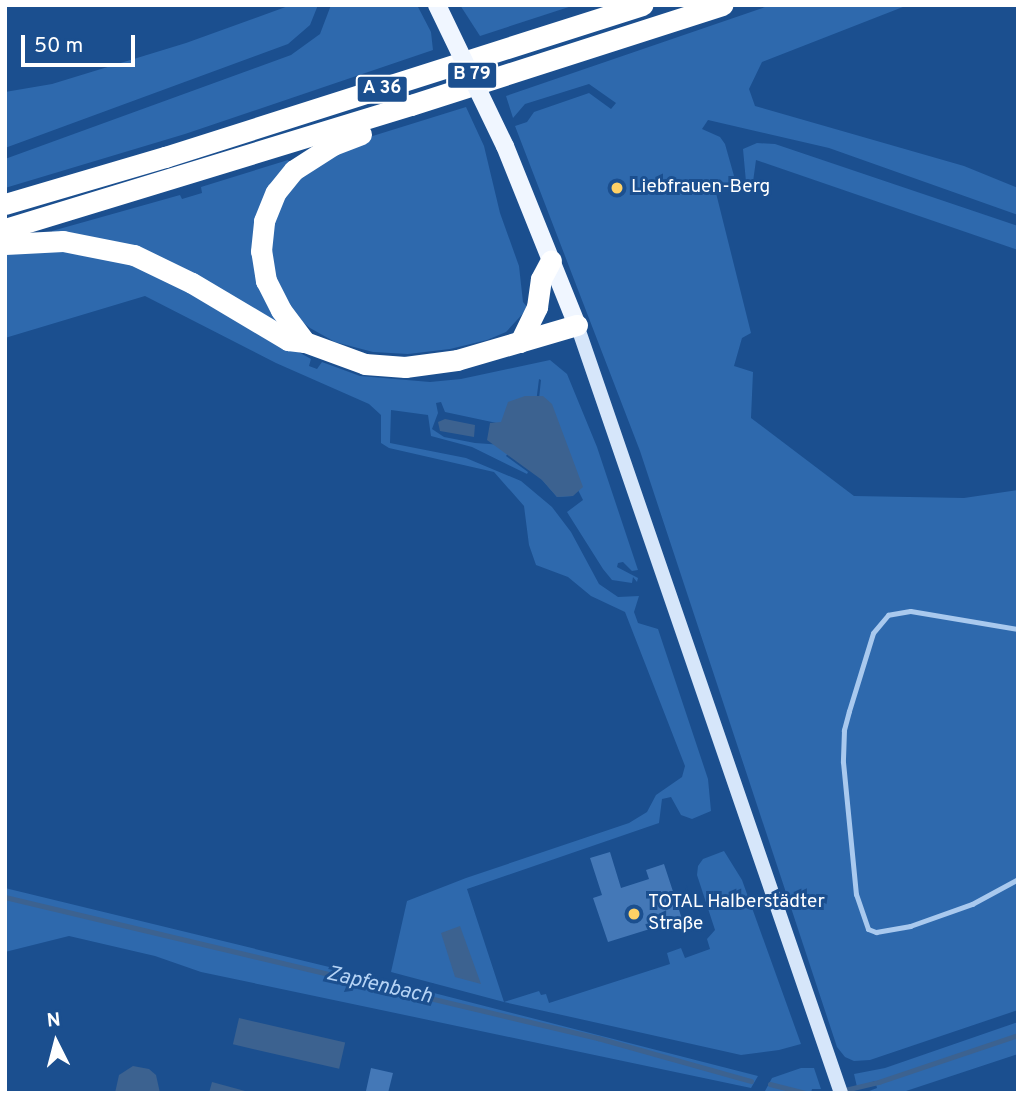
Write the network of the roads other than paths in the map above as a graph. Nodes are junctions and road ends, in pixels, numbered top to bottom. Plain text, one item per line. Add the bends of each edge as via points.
1 (437, 5) edge
2 (642, 5) edge
3 (722, 5) edge
4 (600, 12) edge
5 (411, 105) junction
6 (5, 204) edge
7 (5, 229) edge
8 (5, 244) edge
9 (551, 260) junction
10 (577, 325) junction
11 (305, 342) junction
12 (520, 342) junction
13 (1018, 629) edge
14 (1018, 879) edge
15 (841, 1093) edge

1 - 9 main road, B 79, bridge via 505,146
2 - 4 highway, A 36
3 - 5 highway, A 36
4 - 6 highway, A 36 via 165,157
5 - 7 highway, A 36
5 - 11 highway via 401,121 333,145 308,159 283,183 268,208 261,236 266,281
8 - 11 highway via 63,241 134,255 192,283 288,341
9 - 10 main road
9 - 12 highway via 541,279 537,307
10 - 12 highway
10 - 15 main road
11 - 12 highway via 365,364 405,367 457,360
13 - 14 lane via 910,611 888,615 873,633 849,711 843,762 856,894 868,929 876,932 910,926 972,904

